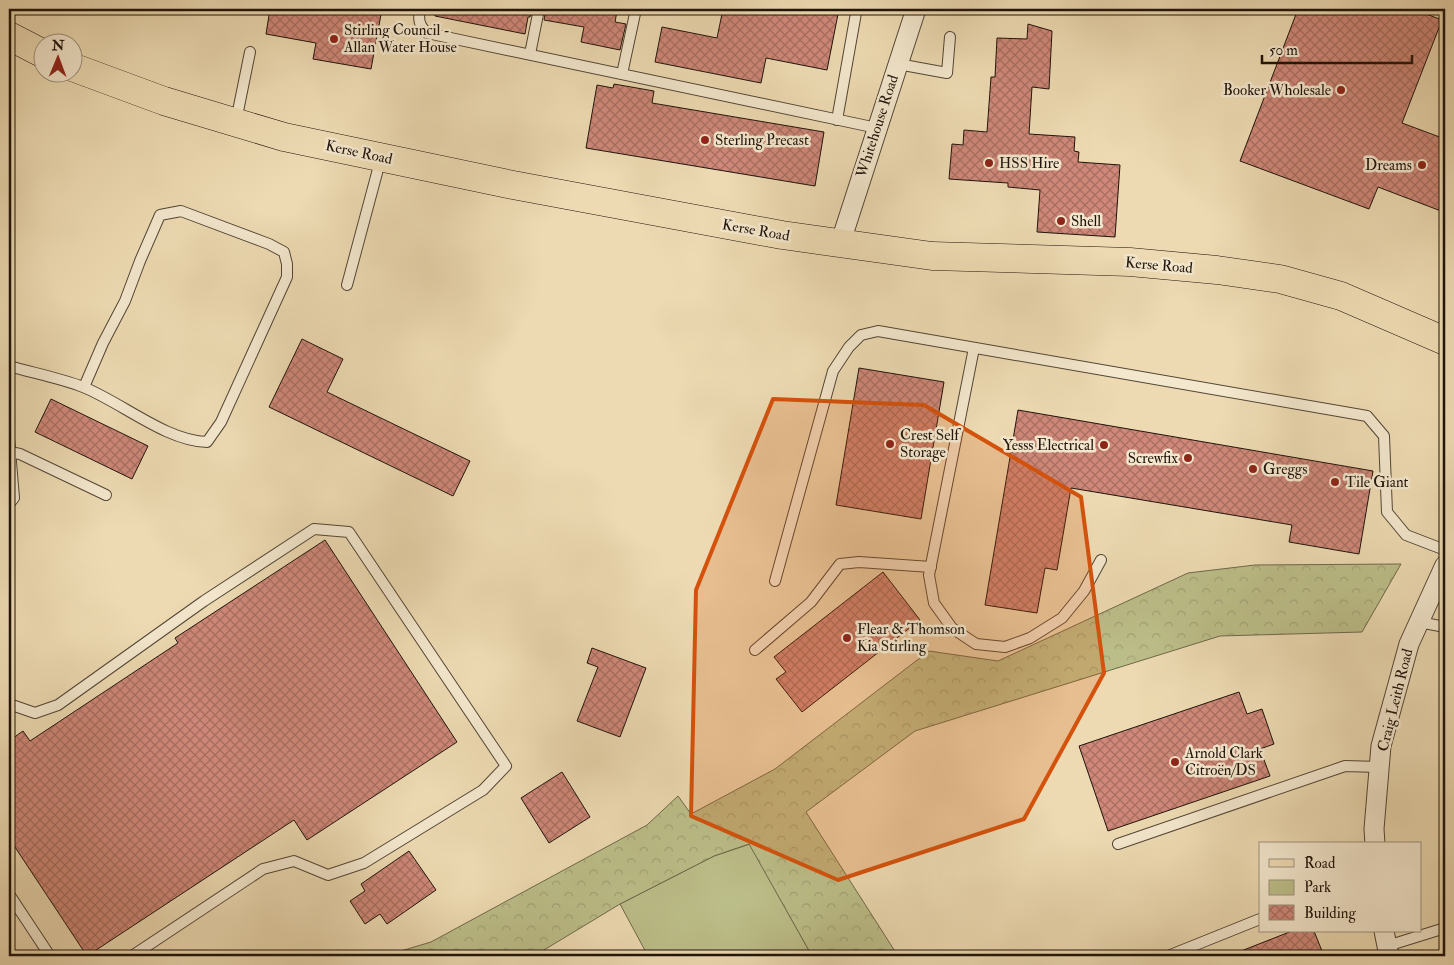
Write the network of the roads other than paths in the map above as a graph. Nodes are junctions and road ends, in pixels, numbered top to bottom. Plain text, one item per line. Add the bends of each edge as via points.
1 (420, 9) edge
2 (539, 9) edge
3 (636, 9) edge
4 (916, 9) edge
5 (856, 13) dead end
6 (9, 36) edge
7 (950, 37) dead end
8 (32, 48) edge
9 (250, 52) dead end
10 (530, 54) junction
11 (898, 64) junction
12 (82, 71) edge
13 (622, 74) junction
14 (837, 120) junction
15 (236, 122) junction
16 (876, 128) junction
17 (382, 157) junction
18 (840, 244) junction
19 (347, 285) dead end
20 (1445, 341) edge
21 (974, 348) junction
22 (9, 366) edge
23 (84, 387) junction
24 (9, 438) edge
25 (10, 452) junction
26 (106, 495) dead end
27 (9, 504) edge
28 (1445, 550) edge
29 (1101, 560) dead end
30 (1445, 565) edge
31 (931, 567) junction
32 (775, 581) dead end
33 (1419, 622) junction
34 (1445, 627) edge
35 (755, 650) dead end
36 (9, 704) edge
37 (1379, 767) junction
38 (1375, 842) edge
39 (1118, 844) dead end
40 (9, 894) edge
41 (1259, 919) edge
42 (1445, 928) edge
43 (1386, 944) edge
44 (50, 956) edge
45 (132, 956) edge
46 (1168, 956) edge

1 - 10 lane via 418,19 427,33
2 - 10 lane
3 - 13 lane
4 - 11 street, Whitehouse Road
5 - 14 lane
6 - 8 main road
7 - 11 lane via 948,73
9 - 15 lane
10 - 13 lane
11 - 16 street, Whitehouse Road
12 - 15 main road, Kerse Road via 164,101
13 - 14 lane
14 - 16 lane
15 - 17 main road, Kerse Road via 284,137
16 - 18 street, Whitehouse Road
17 - 18 main road, Kerse Road via 513,185
17 - 19 lane
18 - 20 main road, Kerse Road via 932,256 1130,262 1280,279 1341,296
21 - 28 lane via 1368,416 1384,436 1387,512 1406,536
21 - 31 lane
21 - 32 lane via 878,332 861,335 849,347 833,372
22 - 23 lane
23 - 23 lane via 168,431 195,442 207,442 221,422 287,277 284,252 181,211 160,215 125,301
24 - 25 lane
25 - 26 lane
25 - 27 lane via 14,498
29 - 31 lane via 1084,591 1062,618 1030,638 1005,647 976,644 952,628 934,603 929,575
30 - 33 street, Craig Leith Road
31 - 35 lane via 859,562 840,564 811,602
33 - 34 lane
33 - 37 street, Craig Leith Road via 1409,644 1381,746
36 - 45 lane via 34,713 58,705 204,601 314,529 349,532 506,766 483,790 364,863 328,875 294,861 263,869
37 - 38 street, Craig Leith Road
37 - 39 lane via 1345,766
40 - 44 lane
41 - 46 lane
42 - 43 lane

